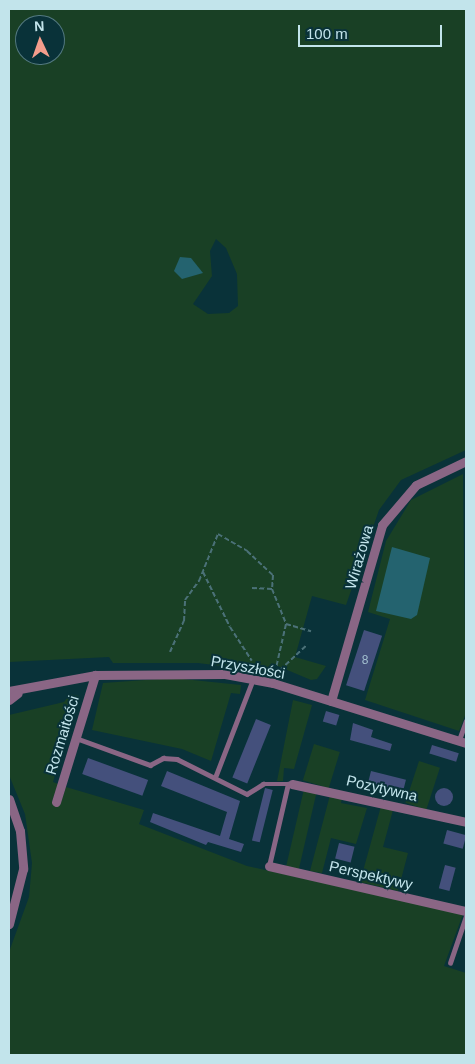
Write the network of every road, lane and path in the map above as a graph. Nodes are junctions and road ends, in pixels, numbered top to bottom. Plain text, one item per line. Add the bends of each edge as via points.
1 (466, 461) edge
2 (203, 571) junction
3 (252, 588) dead end
4 (272, 588) junction
5 (286, 624) junction
6 (312, 631) dead end
7 (307, 645) dead end
8 (170, 652) dead end
9 (252, 661) dead end
10 (276, 668) dead end
11 (280, 670) dead end
12 (94, 675) junction
13 (253, 679) junction
14 (13, 692) edge
15 (9, 700) edge
16 (331, 701) junction
17 (466, 721) edge
18 (75, 738) junction
19 (462, 742) edge
20 (216, 775) junction
21 (290, 784) junction
22 (9, 799) edge
23 (56, 802) dead end
24 (466, 822) edge
25 (269, 866) joint
26 (466, 911) edge
27 (466, 916) edge
28 (9, 924) edge
29 (450, 963) dead end

1 - 16 street, Wirażowa via 416,485 382,525
2 - 4 path via 218,534 247,551 273,575
2 - 8 path via 185,600 184,621
2 - 9 path via 230,627
3 - 4 path
4 - 5 path
5 - 6 path
5 - 10 path
7 - 11 path
12 - 13 street, Przyszłości via 197,672
12 - 14 street, Przyszłości
12 - 18 street, Rozmaitości
13 - 16 street, Przyszłości
13 - 20 lane
14 - 15 street, Przyszłości
16 - 19 street, Przyszłości
17 - 19 lane
18 - 20 lane via 150,765 168,757
18 - 23 street, Rozmaitości
20 - 21 lane via 227,787 247,794 263,784
21 - 24 street, Pozytywna
21 - 25 lane
22 - 28 street via 22,841 20,890
25 - 26 street, Perspektywy
27 - 29 lane

